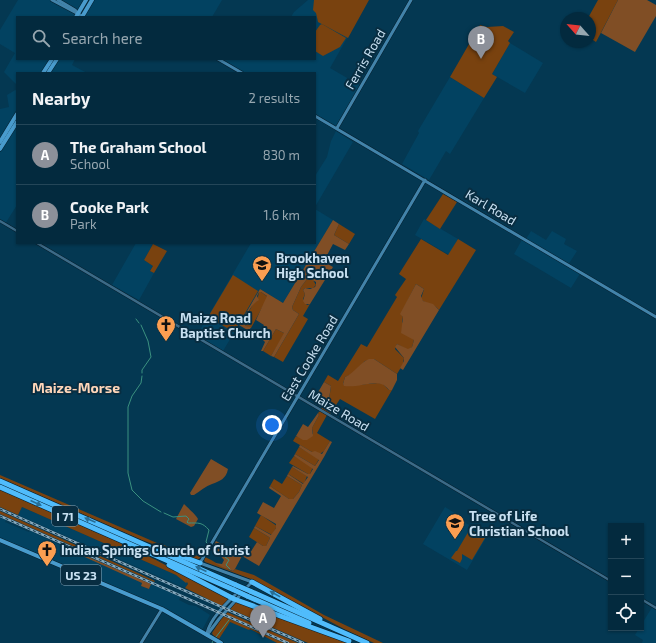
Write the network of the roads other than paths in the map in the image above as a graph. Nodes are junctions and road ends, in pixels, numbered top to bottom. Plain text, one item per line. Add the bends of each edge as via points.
1 (52, 0) edge
2 (58, 0) edge
3 (86, 0) edge
4 (92, 0) edge
5 (411, 0) edge
6 (80, 16) edge
7 (51, 60) edge
8 (52, 60) edge
9 (56, 60) edge
10 (220, 60) edge
11 (44, 72) edge
12 (48, 72) edge
13 (49, 72) edge
14 (240, 72) edge
15 (16, 116) edge
16 (316, 117) edge
17 (16, 124) edge
18 (337, 128) junction
19 (0, 142) edge
20 (0, 149) edge
21 (425, 180) junction
22 (0, 222) edge
23 (16, 231) edge
24 (39, 244) edge
25 (656, 317) edge
26 (298, 396) junction
27 (0, 481) edge
28 (0, 487) edge
29 (125, 536) junction
30 (0, 540) edge
31 (130, 544) junction
32 (200, 563) junction
33 (608, 579) edge
34 (251, 581) junction
35 (235, 588) junction
36 (249, 594) junction
37 (234, 599) junction
38 (644, 601) edge
39 (656, 608) edge
40 (162, 609) junction
41 (344, 633) junction
42 (207, 635) junction
43 (351, 642) edge
44 (141, 643) edge
45 (221, 643) edge
46 (367, 643) edge

1 - 6 main road
2 - 6 main road
3 - 6 main road
4 - 6 main road
5 - 18 main road, Ferris Road
7 - 11 main road
8 - 12 main road
9 - 13 main road
10 - 14 main road
15 - 19 main road
16 - 18 main road, Karl Road
17 - 20 main road
18 - 21 main road, Karl Road
21 - 25 main road, Karl Road
21 - 26 main road, East Cooke Road
22 - 23 street
24 - 26 street, Maize Road
26 - 32 main road, East Cooke Road
26 - 33 street, Maize Road
29 -> 27 highway, I 71
28 -> 31 highway, I 71
29 - 32 highway
35 -> 29 highway, I 71
30 - 40 main road, US 23
31 - 35 highway, I 71
31 - 37 highway
32 - 34 main road
34 - 37 main road
41 -> 34 highway
35 - 36 highway, I 71, bridge
36 - 41 highway, I 71
36 - 43 highway, I 71
37 - 42 main road via 216,617
37 - 43 highway
38 - 39 street
40 - 42 main road, US 23
40 - 44 main road
41 - 46 highway, I 71
42 - 45 main road, US 23

